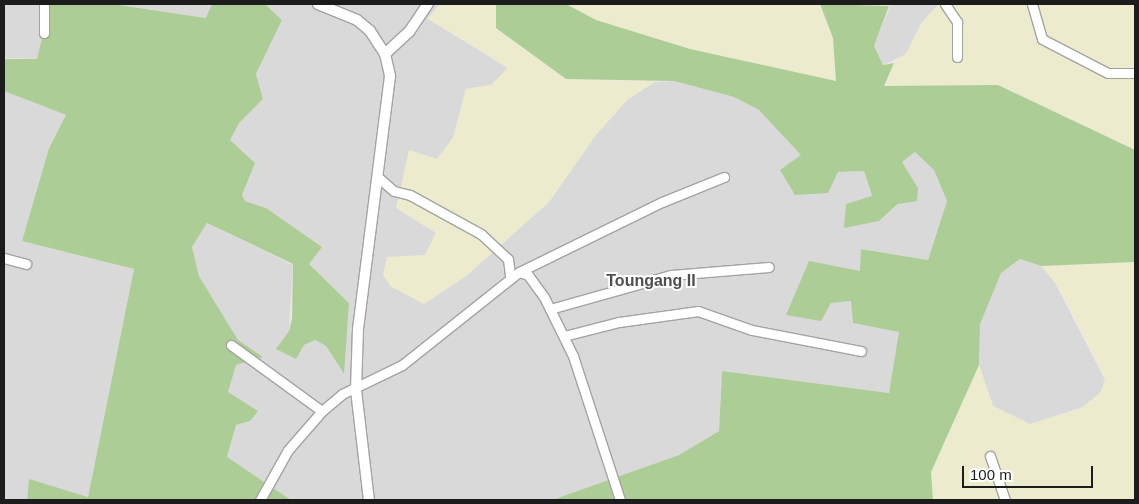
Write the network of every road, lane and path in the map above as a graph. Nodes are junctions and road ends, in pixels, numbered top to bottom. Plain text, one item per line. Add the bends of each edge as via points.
1 (44, 4) edge
2 (318, 4) edge
3 (428, 4) edge
4 (944, 4) edge
5 (1032, 4) edge
6 (44, 33) dead end
7 (385, 54) junction
8 (957, 57) dead end
9 (1135, 73) edge
10 (724, 177) dead end
11 (380, 179) junction
12 (4, 258) edge
13 (26, 264) dead end
14 (769, 267) dead end
15 (519, 272) junction
16 (510, 275) junction
17 (550, 310) junction
18 (564, 336) junction
19 (231, 345) dead end
20 (861, 351) dead end
21 (356, 390) junction
22 (322, 410) junction
23 (990, 456) dead end
24 (260, 500) edge
25 (368, 500) edge
26 (620, 500) edge
27 (1005, 500) edge

1 - 6 street
2 - 7 street via 357,20
3 - 7 street via 409,32
4 - 8 street via 958,22
5 - 9 street via 1042,39 1108,73
7 - 11 street via 390,76
10 - 15 street via 662,202
11 - 16 street via 394,191 410,195 480,234 508,259
11 - 21 street via 358,329
12 - 13 street
14 - 17 street via 671,275
15 - 16 street
15 - 17 street via 528,275
16 - 21 street via 402,365
17 - 18 street
18 - 20 street via 619,322 698,311 752,330
18 - 26 street via 592,404
19 - 22 street
21 - 22 street via 342,394
21 - 25 street
22 - 24 street via 288,450
23 - 27 street

